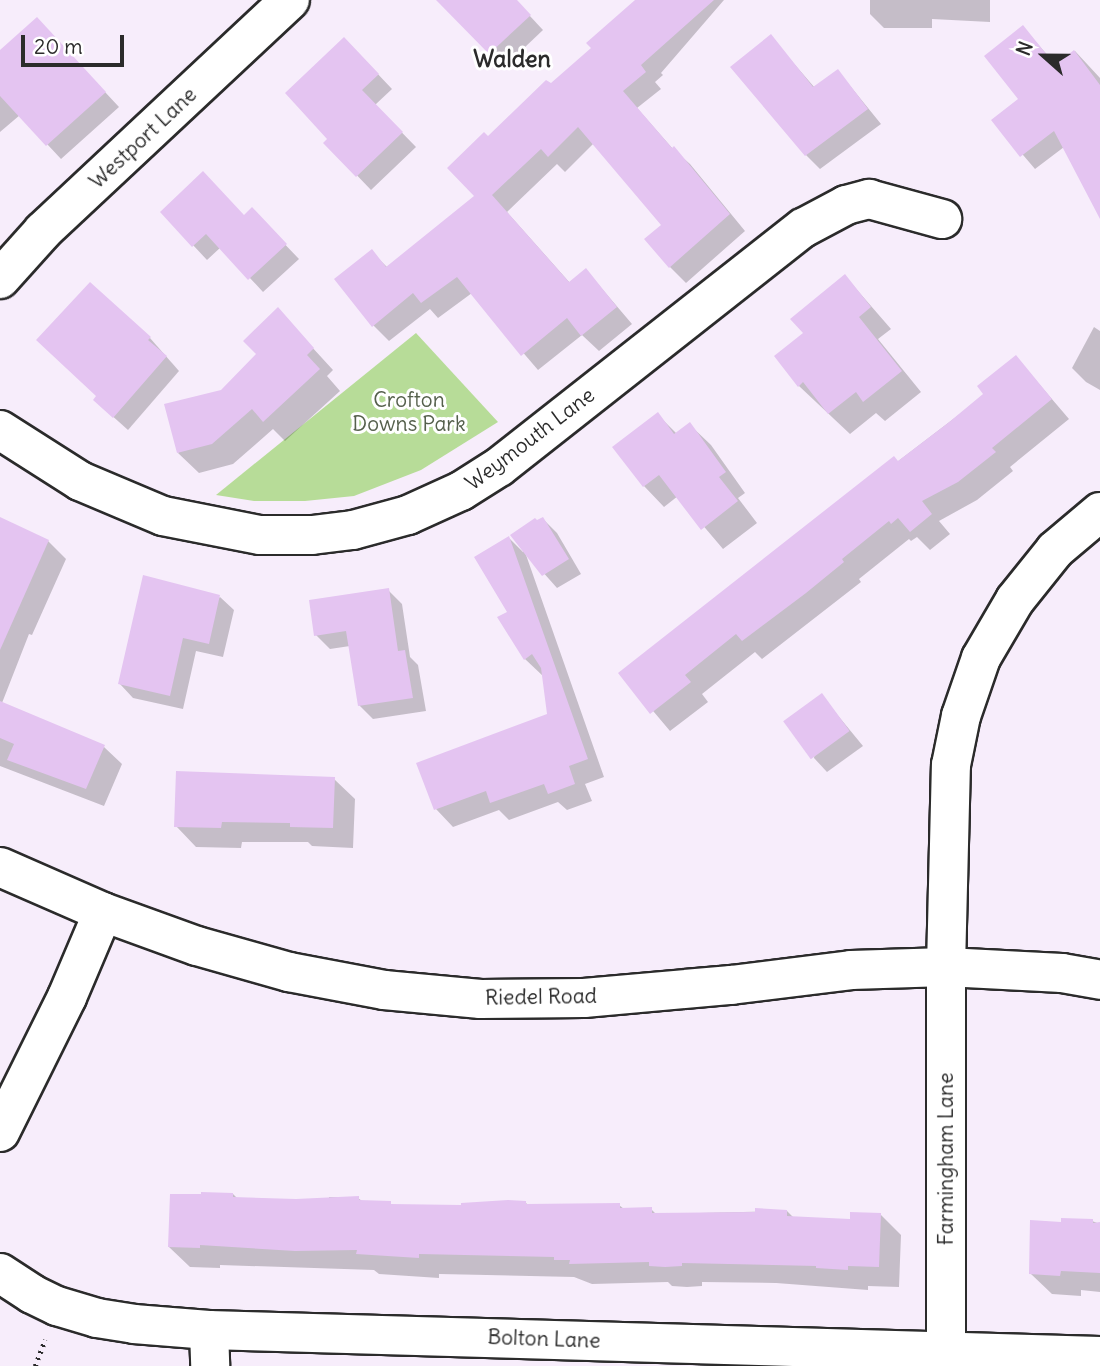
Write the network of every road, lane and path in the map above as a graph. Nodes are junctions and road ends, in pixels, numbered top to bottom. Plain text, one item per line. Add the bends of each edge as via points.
1 (290, 0) edge
2 (943, 219) dead end
3 (0, 279) edge
4 (0, 430) edge
5 (1100, 512) edge
6 (0, 867) edge
7 (103, 912) junction
8 (946, 967) junction
9 (1100, 979) edge
10 (0, 1132) edge
11 (0, 1273) edge
12 (209, 1348) edge
13 (946, 1350) junction
14 (651, 1354) edge
15 (1100, 1356) edge

1 - 3 street, Westport Lane via 43,231
2 - 4 street, Weymouth Lane via 869,199 846,205 803,228 480,479 408,515 354,530 260,535 163,516 80,481
5 - 8 street, Farmingham Lane via 1055,550 1015,600 981,659 961,716 951,765
6 - 7 street, Riedel Road
7 - 8 street, Riedel Road via 197,946 289,971 384,990 481,999 584,998 851,970
7 - 10 street
8 - 9 street, Riedel Road
8 - 13 street, Farmingham Lane
11 - 12 street, Bolton Lane via 32,1294 97,1318
12 - 14 street, Bolton Lane
13 - 14 street, Bolton Lane
13 - 15 street, Bolton Lane

